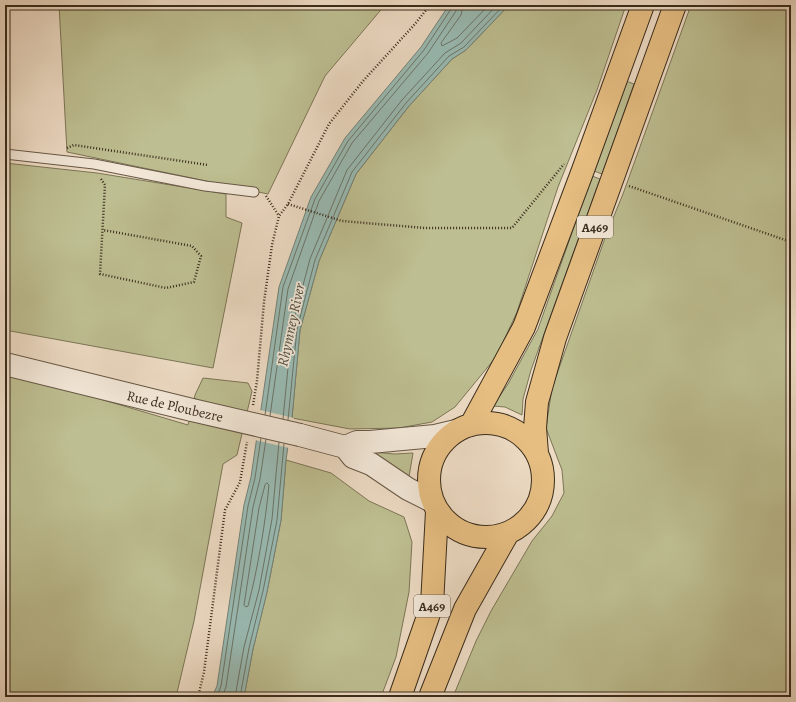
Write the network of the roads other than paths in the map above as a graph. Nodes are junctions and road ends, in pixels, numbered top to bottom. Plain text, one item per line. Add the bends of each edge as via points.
1 (644, 5) edge
2 (675, 5) edge
3 (5, 154) edge
4 (254, 192) road end
5 (5, 364) edge
6 (464, 428) junction
7 (345, 446) junction
8 (537, 453) junction
9 (435, 506) junction
10 (508, 533) junction
11 (400, 697) edge
12 (430, 697) edge

1 - 6 main road, A469 via 524,327
2 - 8 main road, A469 via 555,338 537,402
3 - 4 lane via 94,164 206,186
5 - 7 street, Rue de Ploubezre, bridge
6 - 7 street, Rue de Ploubezre via 435,436 356,442
6 - 8 main road via 490,423 509,428 525,438
6 - 9 main road via 444,442 432,459 429,480
7 - 9 street, Rue de Ploubezre via 353,456 371,464
8 - 10 main road via 543,471 543,490 536,508 524,523
9 - 10 main road via 448,523 461,532 476,537
9 - 11 main road, A469 via 432,605
10 - 12 main road, A469 via 465,609

